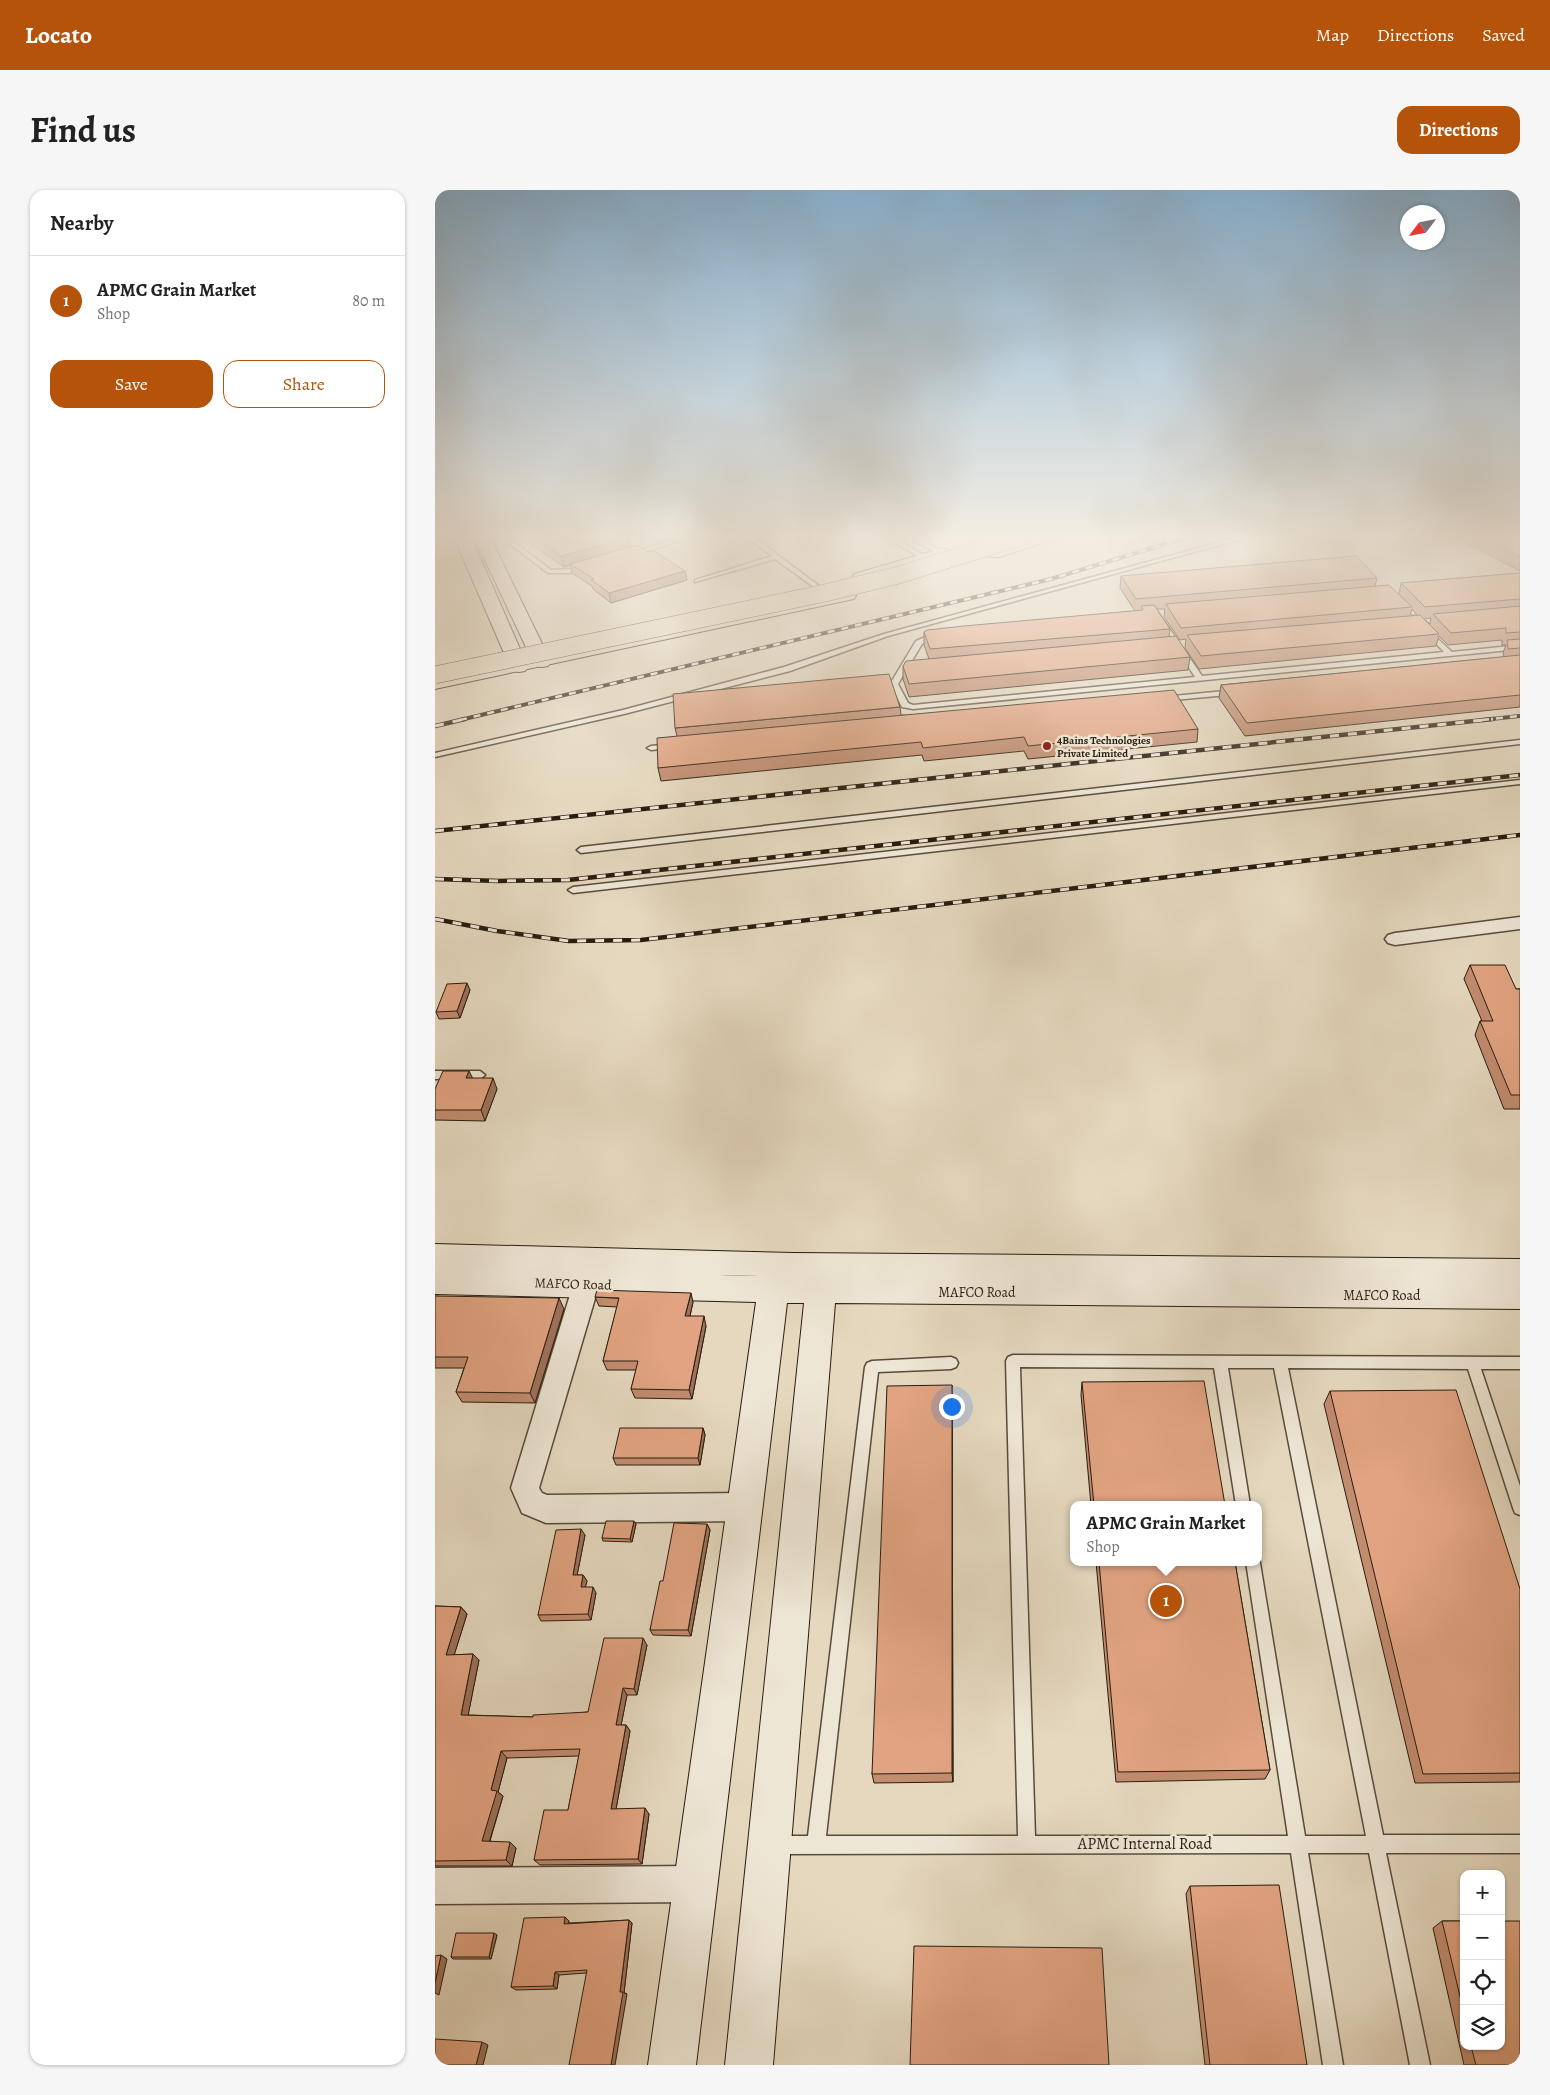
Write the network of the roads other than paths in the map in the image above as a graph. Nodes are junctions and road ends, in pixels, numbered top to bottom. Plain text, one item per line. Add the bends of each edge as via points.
1 (500, 622) edge
2 (524, 622) edge
3 (649, 622) edge
4 (685, 622) edge
5 (728, 622) edge
6 (932, 622) edge
7 (1162, 622) edge
8 (1419, 623) edge
9 (945, 637) edge
10 (1177, 644) junction
11 (1187, 644) edge
12 (1167, 645) edge
13 (535, 646) junction
14 (1520, 647) edge
15 (512, 651) junction
16 (1451, 654) junction
17 (543, 662) junction
18 (435, 666) edge
19 (519, 667) junction
20 (912, 668) edge
21 (902, 669) junction
22 (435, 675) edge
23 (1200, 679) junction
24 (435, 684) edge
25 (1243, 691) edge
26 (1155, 700) edge
27 (1520, 742) edge
28 (681, 745) edge
29 (651, 748) dead end
30 (435, 755) edge
31 (1520, 782) edge
32 (581, 850) dead end
33 (573, 890) dead end
34 (1520, 923) edge
35 (1395, 939) dead end
36 (435, 1075) edge
37 (480, 1075) dead end
38 (435, 1256) edge
39 (1520, 1271) edge
40 (775, 1277) junction
41 (822, 1278) junction
42 (435, 1281) edge
43 (586, 1285) junction
44 (1520, 1296) edge
45 (1221, 1362) junction
46 (1280, 1362) junction
47 (951, 1363) dead end
48 (1473, 1363) junction
49 (1520, 1363) edge
50 (1242, 1501) edge
51 (745, 1507) junction
52 (1520, 1508) edge
53 (1254, 1566) edge
54 (1298, 1844) junction
55 (1376, 1844) junction
56 (1520, 1844) edge
57 (769, 1845) junction
58 (816, 1845) junction
59 (1027, 1845) junction
60 (695, 1884) junction
61 (435, 1886) edge
62 (672, 2065) edge
63 (749, 2065) edge
64 (1333, 2065) edge
65 (1420, 2065) edge

1 - 15 main road
2 - 13 main road
3 - 13 main road
4 - 22 main road, bridge
5 - 17 main road
6 - 30 lane via 787,669 624,712
7 - 10 lane
8 - 16 lane
9 - 21 lane via 925,639 919,643
10 - 11 lane
10 - 12 lane
10 - 23 lane
13 - 15 main road
13 - 17 main road
14 - 16 lane
15 - 18 main road
15 - 19 main road
16 - 23 lane
17 - 19 main road
19 - 24 main road
20 - 21 lane
21 - 23 lane via 894,684 905,705 913,707
25 - 26 lane
27 - 32 lane
28 - 29 lane
31 - 33 lane
34 - 35 street
36 - 37 lane
38 - 40 main road, MAFCO Road
39 - 41 main road, MAFCO Road
40 - 41 main road, MAFCO Road
40 - 43 main road, MAFCO Road
40 - 51 main road
41 - 44 main road, MAFCO Road
41 - 57 main road
42 - 43 main road, MAFCO Road
43 - 51 street via 525,1488 532,1503 546,1509
45 - 46 lane
45 - 50 lane
45 - 59 lane via 1013,1361
46 - 48 lane
46 - 55 lane
47 - 58 lane via 872,1367
48 - 49 lane
48 - 52 lane
51 - 60 main road
53 - 54 lane
54 - 55 lane, APMC Internal Road
54 - 59 lane, APMC Internal Road
54 - 64 lane
55 - 56 lane, APMC Internal Road
55 - 65 lane
57 - 58 lane, APMC Internal Road
57 - 63 main road
58 - 59 lane, APMC Internal Road
60 - 61 street
60 - 62 main road

